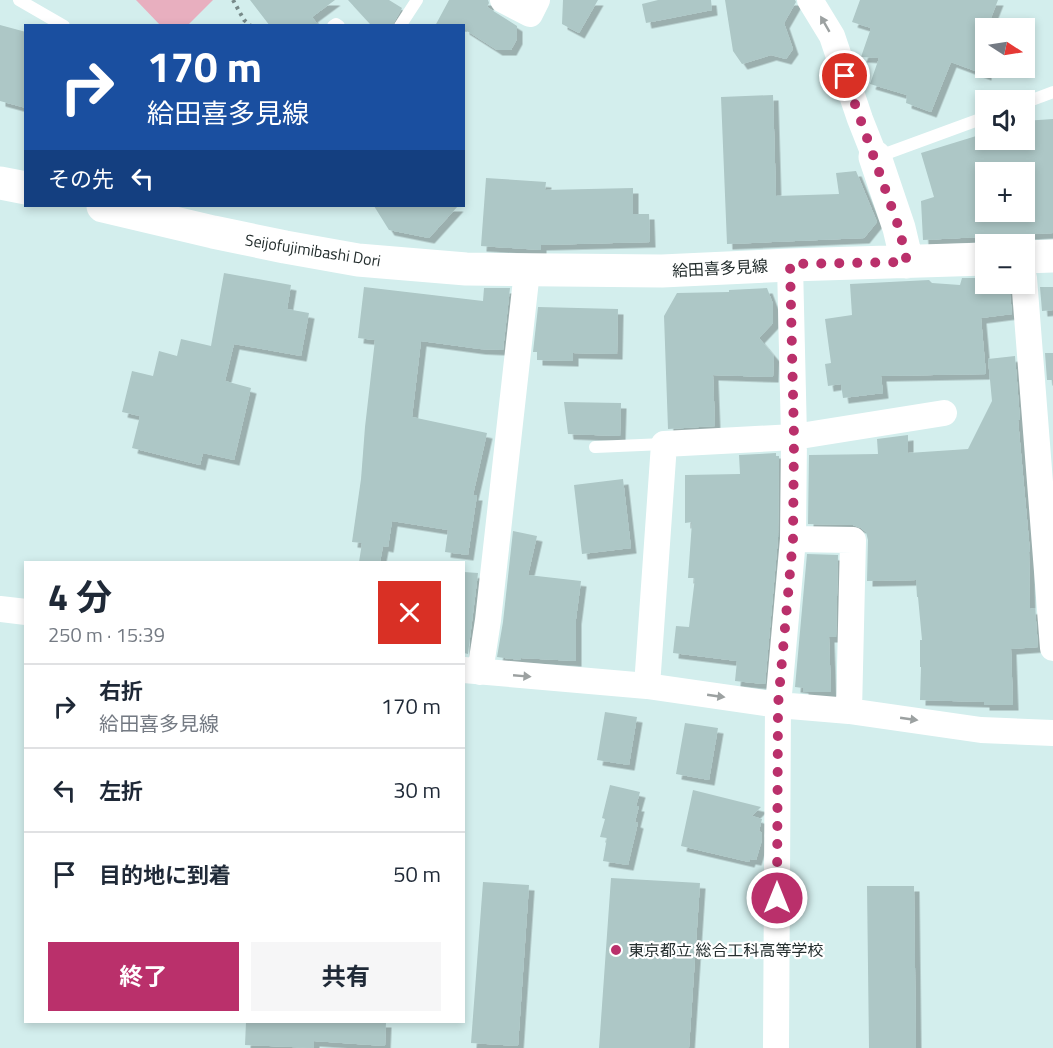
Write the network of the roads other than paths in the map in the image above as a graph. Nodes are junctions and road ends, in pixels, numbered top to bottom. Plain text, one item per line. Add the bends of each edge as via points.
1 (19, 0) edge
2 (417, 0) edge
3 (503, 0) edge
4 (537, 0) edge
5 (810, 0) edge
6 (61, 24) edge
7 (401, 24) edge
8 (1053, 93) edge
9 (1035, 99) edge
10 (975, 121) edge
11 (875, 158) junction
12 (0, 183) edge
13 (24, 188) edge
14 (107, 207) edge
15 (1053, 256) edge
16 (1035, 257) edge
17 (975, 259) edge
18 (907, 262) junction
19 (790, 264) junction
20 (527, 270) junction
21 (1025, 294) edge
22 (944, 413) dead end
23 (794, 437) junction
24 (664, 444) junction
25 (595, 447) dead end
26 (793, 539) junction
27 (0, 609) edge
28 (24, 612) edge
29 (1053, 648) edge
30 (472, 671) edge
31 (648, 686) junction
32 (778, 705) junction
33 (849, 711) junction
34 (1053, 733) edge
35 (776, 1048) edge

1 - 6 lane
2 - 7 lane
3 - 4 street via 530,14
11 -> 5 street via 832,36
8 - 9 lane
10 - 11 lane
11 - 18 street
12 - 13 street
14 - 20 street, Seijofujimibashi Dori via 358,260
15 - 16 street
17 - 18 street, 給田喜多見線
18 - 19 street, 給田喜多見線
19 - 20 street, 給田喜多見線 via 662,271
19 - 23 street
20 - 30 street via 488,620
21 - 29 street
22 - 23 street
23 - 24 street
23 - 26 street
24 - 25 lane
24 - 31 street
26 - 32 street
26 - 33 street via 853,540
27 - 28 street
30 -> 31 street
31 -> 32 street
32 - 33 street
32 - 35 street
33 -> 34 street via 981,729

